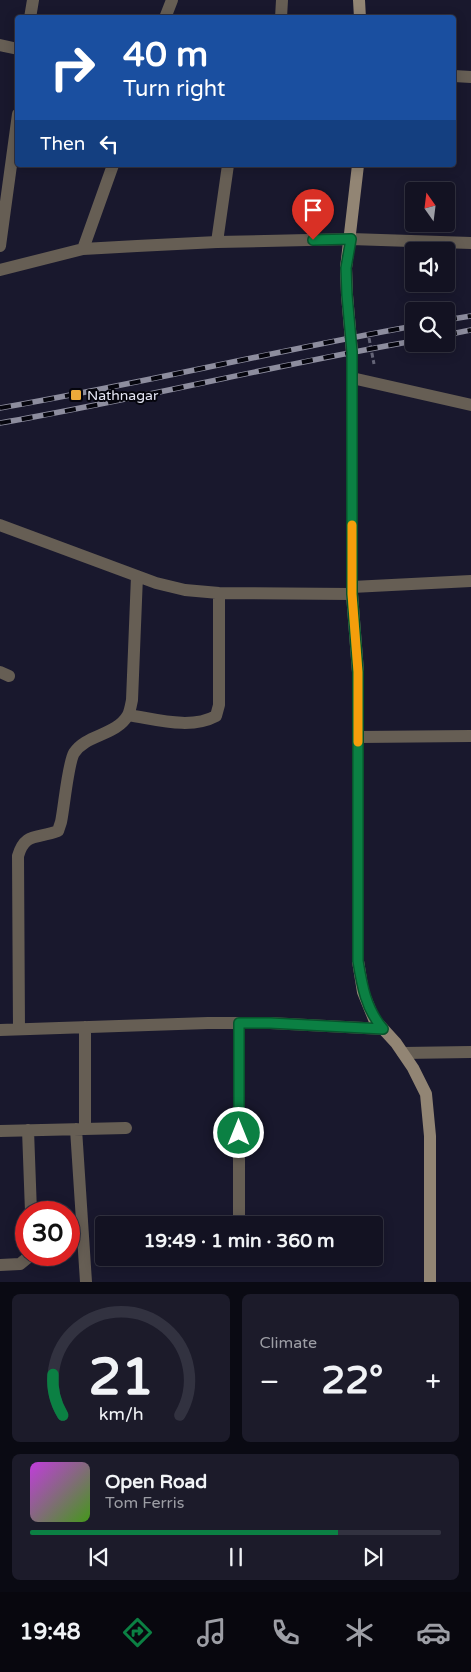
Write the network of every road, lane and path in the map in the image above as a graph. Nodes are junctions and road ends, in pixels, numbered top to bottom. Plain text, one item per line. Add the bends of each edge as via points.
1 (33, 0) edge
2 (172, 0) edge
3 (282, 0) edge
4 (359, 0) edge
5 (30, 15) edge
6 (167, 15) edge
7 (281, 15) edge
8 (360, 15) edge
9 (0, 45) edge
10 (15, 48) edge
11 (456, 76) edge
12 (471, 78) edge
13 (15, 136) edge
14 (112, 167) edge
15 (228, 167) edge
16 (358, 167) edge
17 (351, 239) junction
18 (218, 242) junction
19 (471, 243) edge
20 (0, 246) edge
21 (83, 250) junction
22 (0, 270) edge
23 (352, 378) junction
24 (471, 405) edge
25 (0, 525) edge
26 (137, 576) junction
27 (471, 581) edge
28 (352, 591) junction
29 (219, 594) junction
30 (128, 715) junction
31 (471, 736) edge
32 (358, 737) junction
33 (239, 1023) junction
34 (85, 1027) junction
35 (19, 1029) junction
36 (383, 1029) junction
37 (0, 1030) edge
38 (471, 1052) edge
39 (403, 1053) junction
40 (126, 1128) dead end
41 (80, 1129) junction
42 (28, 1130) junction
43 (0, 1131) edge
44 (31, 1201) edge
45 (239, 1216) edge
46 (15, 1264) edge
47 (0, 1265) edge
48 (86, 1282) edge
49 (430, 1282) edge

1 - 5 street
2 - 6 street
3 - 7 street
4 - 8 street
9 - 10 street
11 - 12 street
13 - 20 street
14 - 21 street
15 - 18 street
16 - 17 street
17 - 18 street
17 - 19 street
17 - 23 street via 346,268
18 - 21 street
21 - 22 street
23 - 24 street
23 - 28 street
25 - 26 street
26 - 29 street via 185,590
26 - 30 street via 132,700
27 - 28 street
28 - 29 street
28 - 32 street via 358,672
29 - 30 street via 219,705 216,716 207,721 184,723
30 - 35 street via 109,732 80,745 73,755 58,832 28,839 18,856
31 - 32 street
32 - 36 street via 358,961 362,992 374,1019
33 - 34 street
33 - 36 street
33 - 45 street
34 - 35 street
34 - 41 street
35 - 37 street
36 - 39 street
38 - 39 street
39 - 49 street via 426,1094 430,1136
40 - 41 street
41 - 42 street
41 - 48 street
42 - 43 street
42 - 44 street
46 - 47 street

